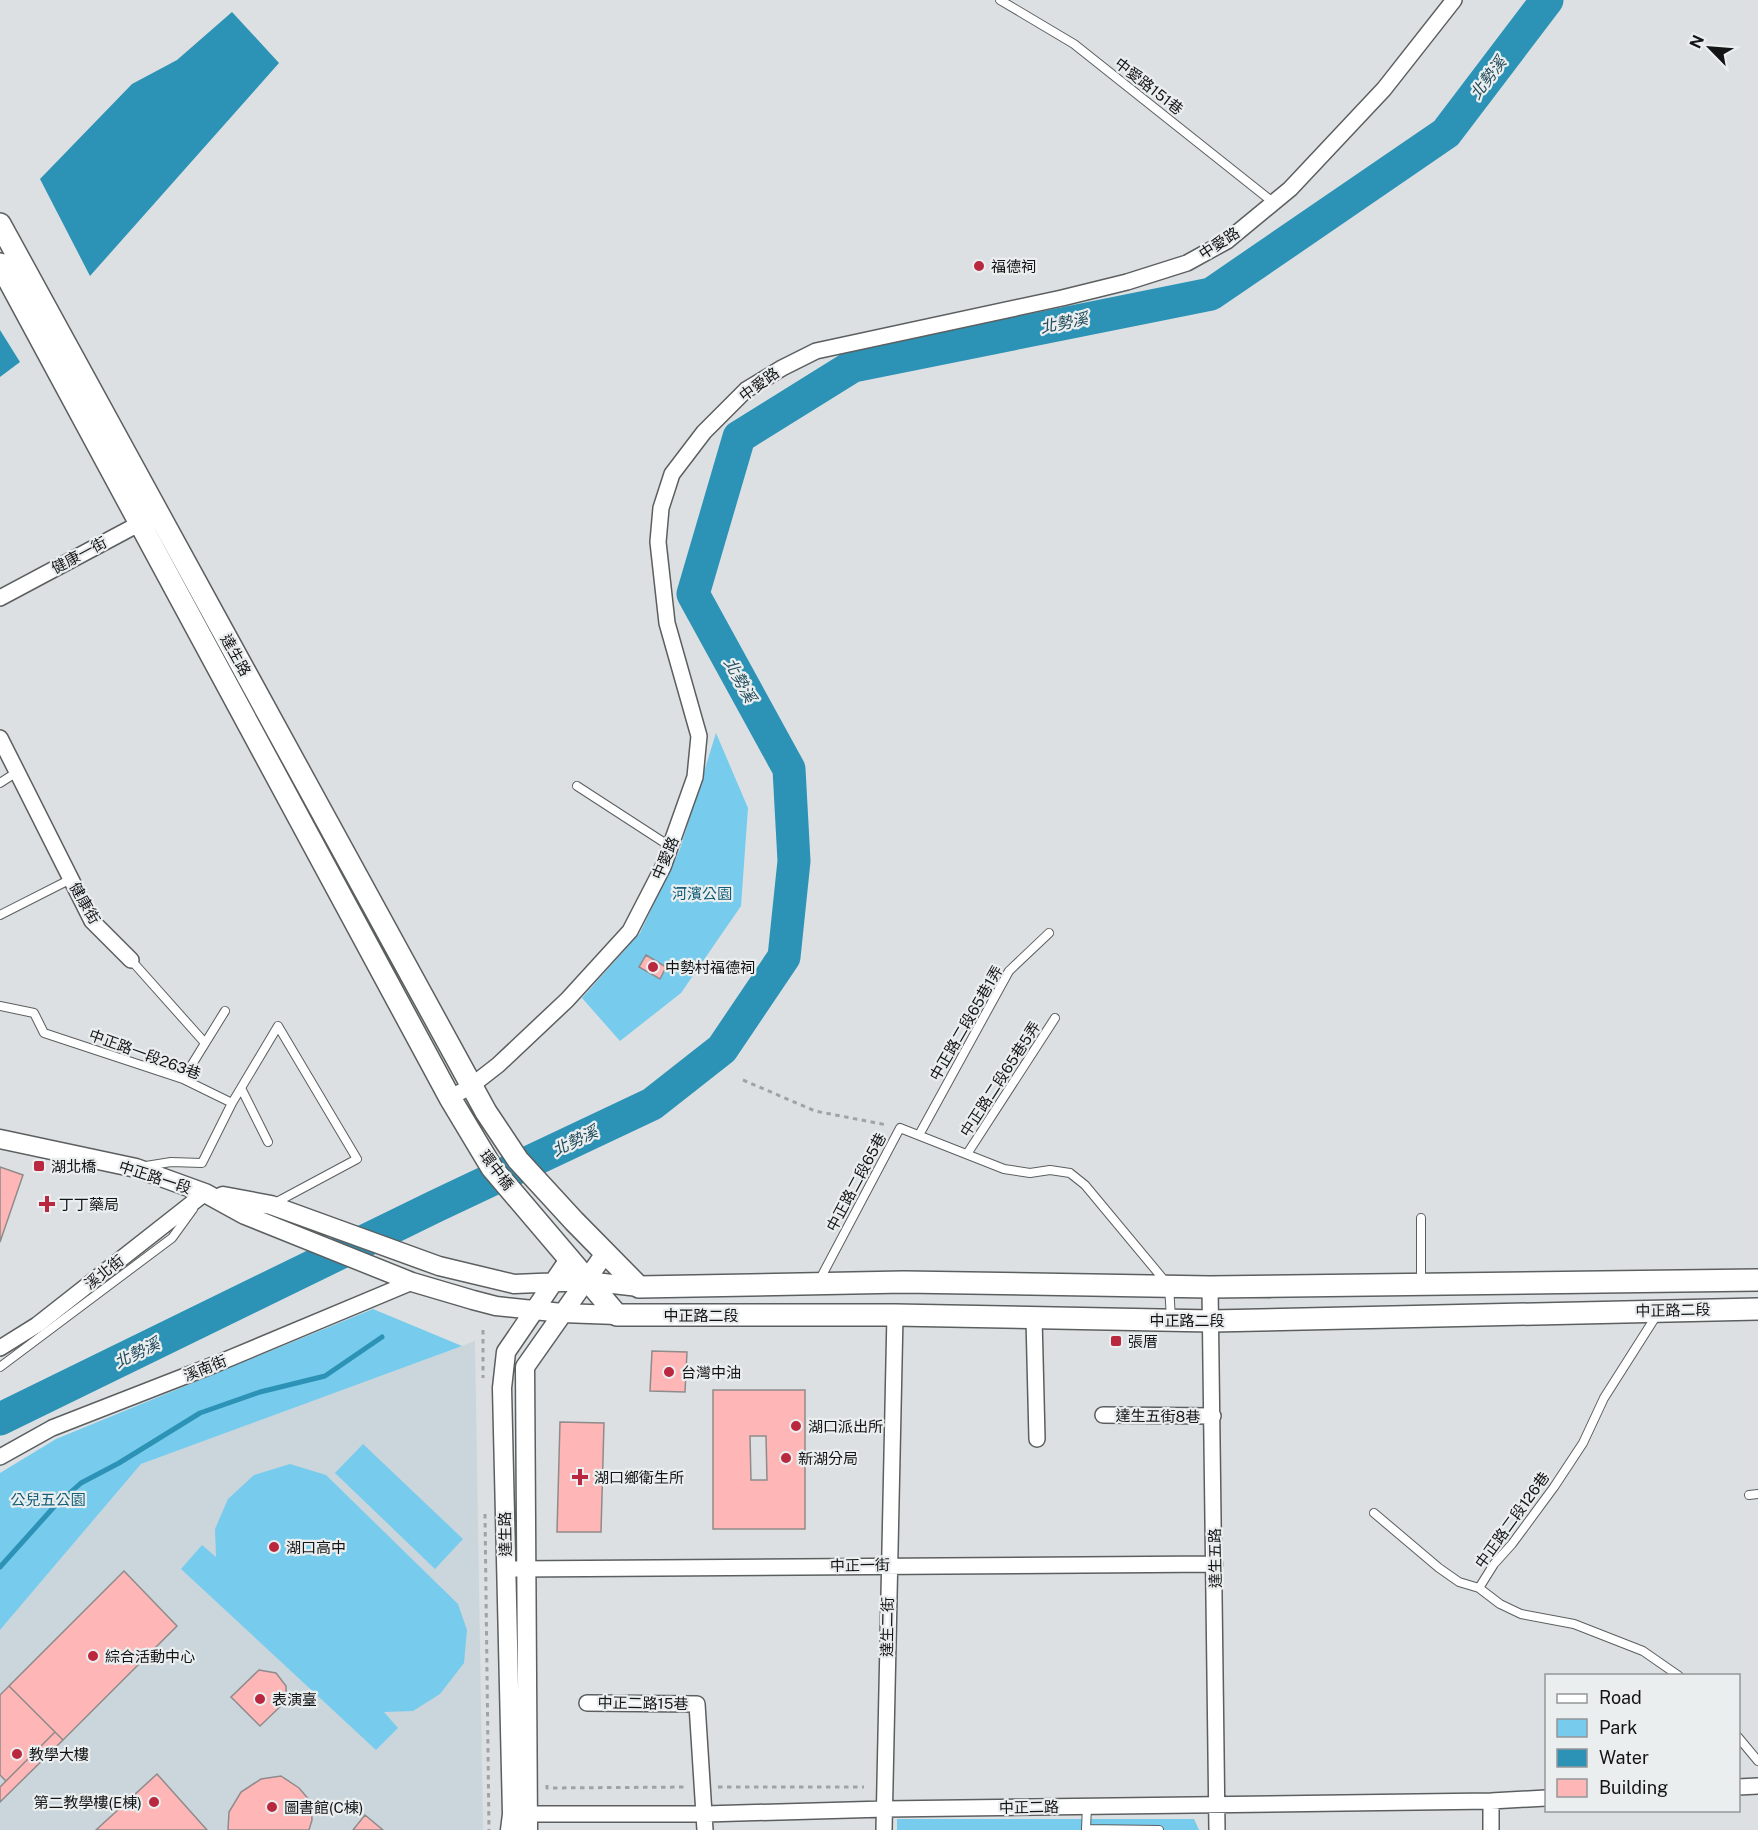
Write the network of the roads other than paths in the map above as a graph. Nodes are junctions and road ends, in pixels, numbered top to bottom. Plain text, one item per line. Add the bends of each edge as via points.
1 (1000, 0) edge
2 (1454, 0) edge
3 (1275, 203) junction
4 (0, 224) edge
5 (0, 264) edge
6 (42, 320) junction
7 (159, 513) junction
8 (140, 524) junction
9 (0, 598) edge
10 (0, 738) edge
11 (17, 772) junction
12 (304, 779) junction
13 (0, 783) edge
14 (577, 786) dead end
15 (284, 790) junction
16 (671, 847) junction
17 (71, 879) junction
18 (0, 915) edge
19 (1049, 933) dead end
20 (131, 960) joint
21 (0, 1006) edge
22 (225, 1011) dead end
23 (1055, 1018) dead end
24 (205, 1043) junction
25 (183, 1079) junction
26 (471, 1086) junction
27 (240, 1088) junction
28 (450, 1098) junction
29 (232, 1103) junction
30 (919, 1135) junction
31 (0, 1139) edge
32 (268, 1142) dead end
33 (967, 1154) junction
34 (136, 1168) junction
35 (205, 1193) junction
36 (271, 1206) junction
37 (1421, 1218) dead end
38 (606, 1252) junction
39 (570, 1258) junction
40 (1758, 1280) edge
41 (586, 1281) junction
42 (412, 1282) junction
43 (555, 1282) junction
44 (817, 1284) junction
45 (1421, 1284) junction
46 (1169, 1286) junction
47 (639, 1287) junction
48 (1210, 1287) junction
49 (1758, 1309) edge
50 (535, 1310) junction
51 (1660, 1310) junction
52 (562, 1313) junction
53 (617, 1315) junction
54 (894, 1315) junction
55 (1034, 1318) junction
56 (1171, 1320) junction
57 (1212, 1321) junction
58 (0, 1348) edge
59 (0, 1367) edge
60 (1103, 1415) dead end
61 (1213, 1416) junction
62 (1037, 1439) dead end
63 (0, 1457) edge
64 (1758, 1494) edge
65 (1749, 1495) dead end
66 (1374, 1514) dead end
67 (1215, 1564) junction
68 (888, 1565) junction
69 (506, 1569) junction
70 (526, 1569) junction
71 (1479, 1588) junction
72 (1676, 1674) edge
73 (588, 1702) dead end
74 (1740, 1739) edge
75 (1758, 1761) edge
76 (1758, 1786) edge
77 (1740, 1787) edge
78 (1545, 1798) edge
79 (1491, 1801) junction
80 (1218, 1805) junction
81 (1086, 1806) junction
82 (885, 1809) junction
83 (705, 1814) junction
84 (520, 1822) edge
85 (705, 1830) edge
86 (884, 1830) edge
87 (1159, 1830) edge
88 (1218, 1830) edge
89 (1491, 1830) edge

1 - 3 lane, 中愛路151巷 via 1074,44
2 - 3 street, 中愛路 via 1384,89
3 - 16 street, 中愛路 via 1227,241 1187,263 1062,298 816,351 746,390 704,432 672,474 661,508 658,542 667,622 699,736 695,777
4 - 6 main road, 達生路
5 - 6 main road, 達生路
6 - 7 main road, 達生路
6 - 8 main road, 達生路
7 - 8 street, 健康一街
7 - 12 main road, 達生路
8 - 9 street, 健康一街
8 - 15 main road, 達生路
10 - 11 street, 健康街
11 - 13 lane
11 - 17 street, 健康街
12 - 15 street
12 - 26 main road, 達生路
14 - 16 lane
15 - 28 main road, 達生路
16 - 26 street, 中愛路 via 630,931 567,1000
17 - 18 lane
17 - 20 street, 健康街 via 92,921
19 - 30 lane, 中正路二段65巷1弄 via 1009,971
20 - 24 lane, 健康街
21 - 25 lane, 中正路一段263巷 via 34,1012 44,1033
22 - 24 lane
23 - 33 lane, 中正路二段65巷5弄
24 - 25 lane
25 - 29 lane, 中正路一段263巷
26 - 28 street, 中愛路
26 - 38 main road, 環中橋 via 518,1160
27 - 29 lane
27 - 32 lane
27 - 36 lane via 278,1026 357,1159
28 - 39 main road, 環中橋 via 492,1168
29 - 34 lane via 202,1163 171,1162
30 - 33 lane, 中正路二段65巷
30 - 44 lane, 中正路二段65巷 via 900,1128
31 - 34 street, 中正路一段
33 - 46 lane, 中正路二段65巷 via 1004,1169 1070,1173 1085,1185
34 - 35 street, 中正路一段
35 - 36 street
35 - 42 street via 245,1215
35 - 58 street, 溪北街 via 37,1325
35 - 59 lane via 172,1238
36 - 43 street via 439,1266 514,1284
37 - 45 lane
38 - 41 street, 達生路
38 - 47 main road
39 - 41 main road
39 - 43 street, 達生路
40 - 45 main road, 中正路二段
41 - 43 street
41 - 47 street
41 - 52 street, 達生路
41 - 53 main road
42 - 50 street via 496,1306
42 - 63 street, 溪南街 via 216,1365 52,1428
43 - 50 street, 達生路
44 - 46 main road, 中正路二段
44 - 47 main road, 中正路二段
45 - 48 main road, 中正路二段
46 - 48 main road, 中正路二段
46 - 56 lane
48 - 57 street, 達生五路
49 - 51 main road, 中正路二段
50 - 52 street
50 - 69 street, 達生路 via 506,1352 501,1388
51 - 57 main road, 中正路二段
51 - 71 lane, 中正路二段126巷 via 1604,1398 1583,1443
52 - 53 street
52 - 70 street, 達生路 via 525,1367
53 - 54 main road, 中正路二段
54 - 55 main road, 中正路二段
54 - 68 street, 達生二街
55 - 56 main road, 中正路二段
55 - 62 street
56 - 57 main road, 中正路二段
57 - 61 street, 達生五路
60 - 61 street, 達生五街8巷
61 - 67 street, 達生五路
64 - 65 lane
66 - 71 lane via 1439,1568 1459,1582
67 - 68 street, 中正一街
67 - 80 street, 達生五路
68 - 70 street, 中正一街
68 - 82 street, 達生二街
69 - 70 street, 中正一街
69 - 84 street, 達生路
70 - 84 street, 達生路
71 - 72 lane, 中正路二段126巷 via 1500,1605 1521,1614 1574,1624 1643,1651
73 - 83 street, 中正二路15巷 via 698,1704
74 - 75 lane
76 - 77 street
78 - 79 street, 中正二路
79 - 80 street, 中正二路
79 - 89 street
80 - 81 street, 中正二路
80 - 88 street, 達生五路
81 - 82 street, 中正二路
81 - 87 lane via 1086,1829
82 - 83 street, 中正二路
82 - 86 street, 達生二街
83 - 84 street, 中正二路
83 - 85 street, 中正二路15巷

